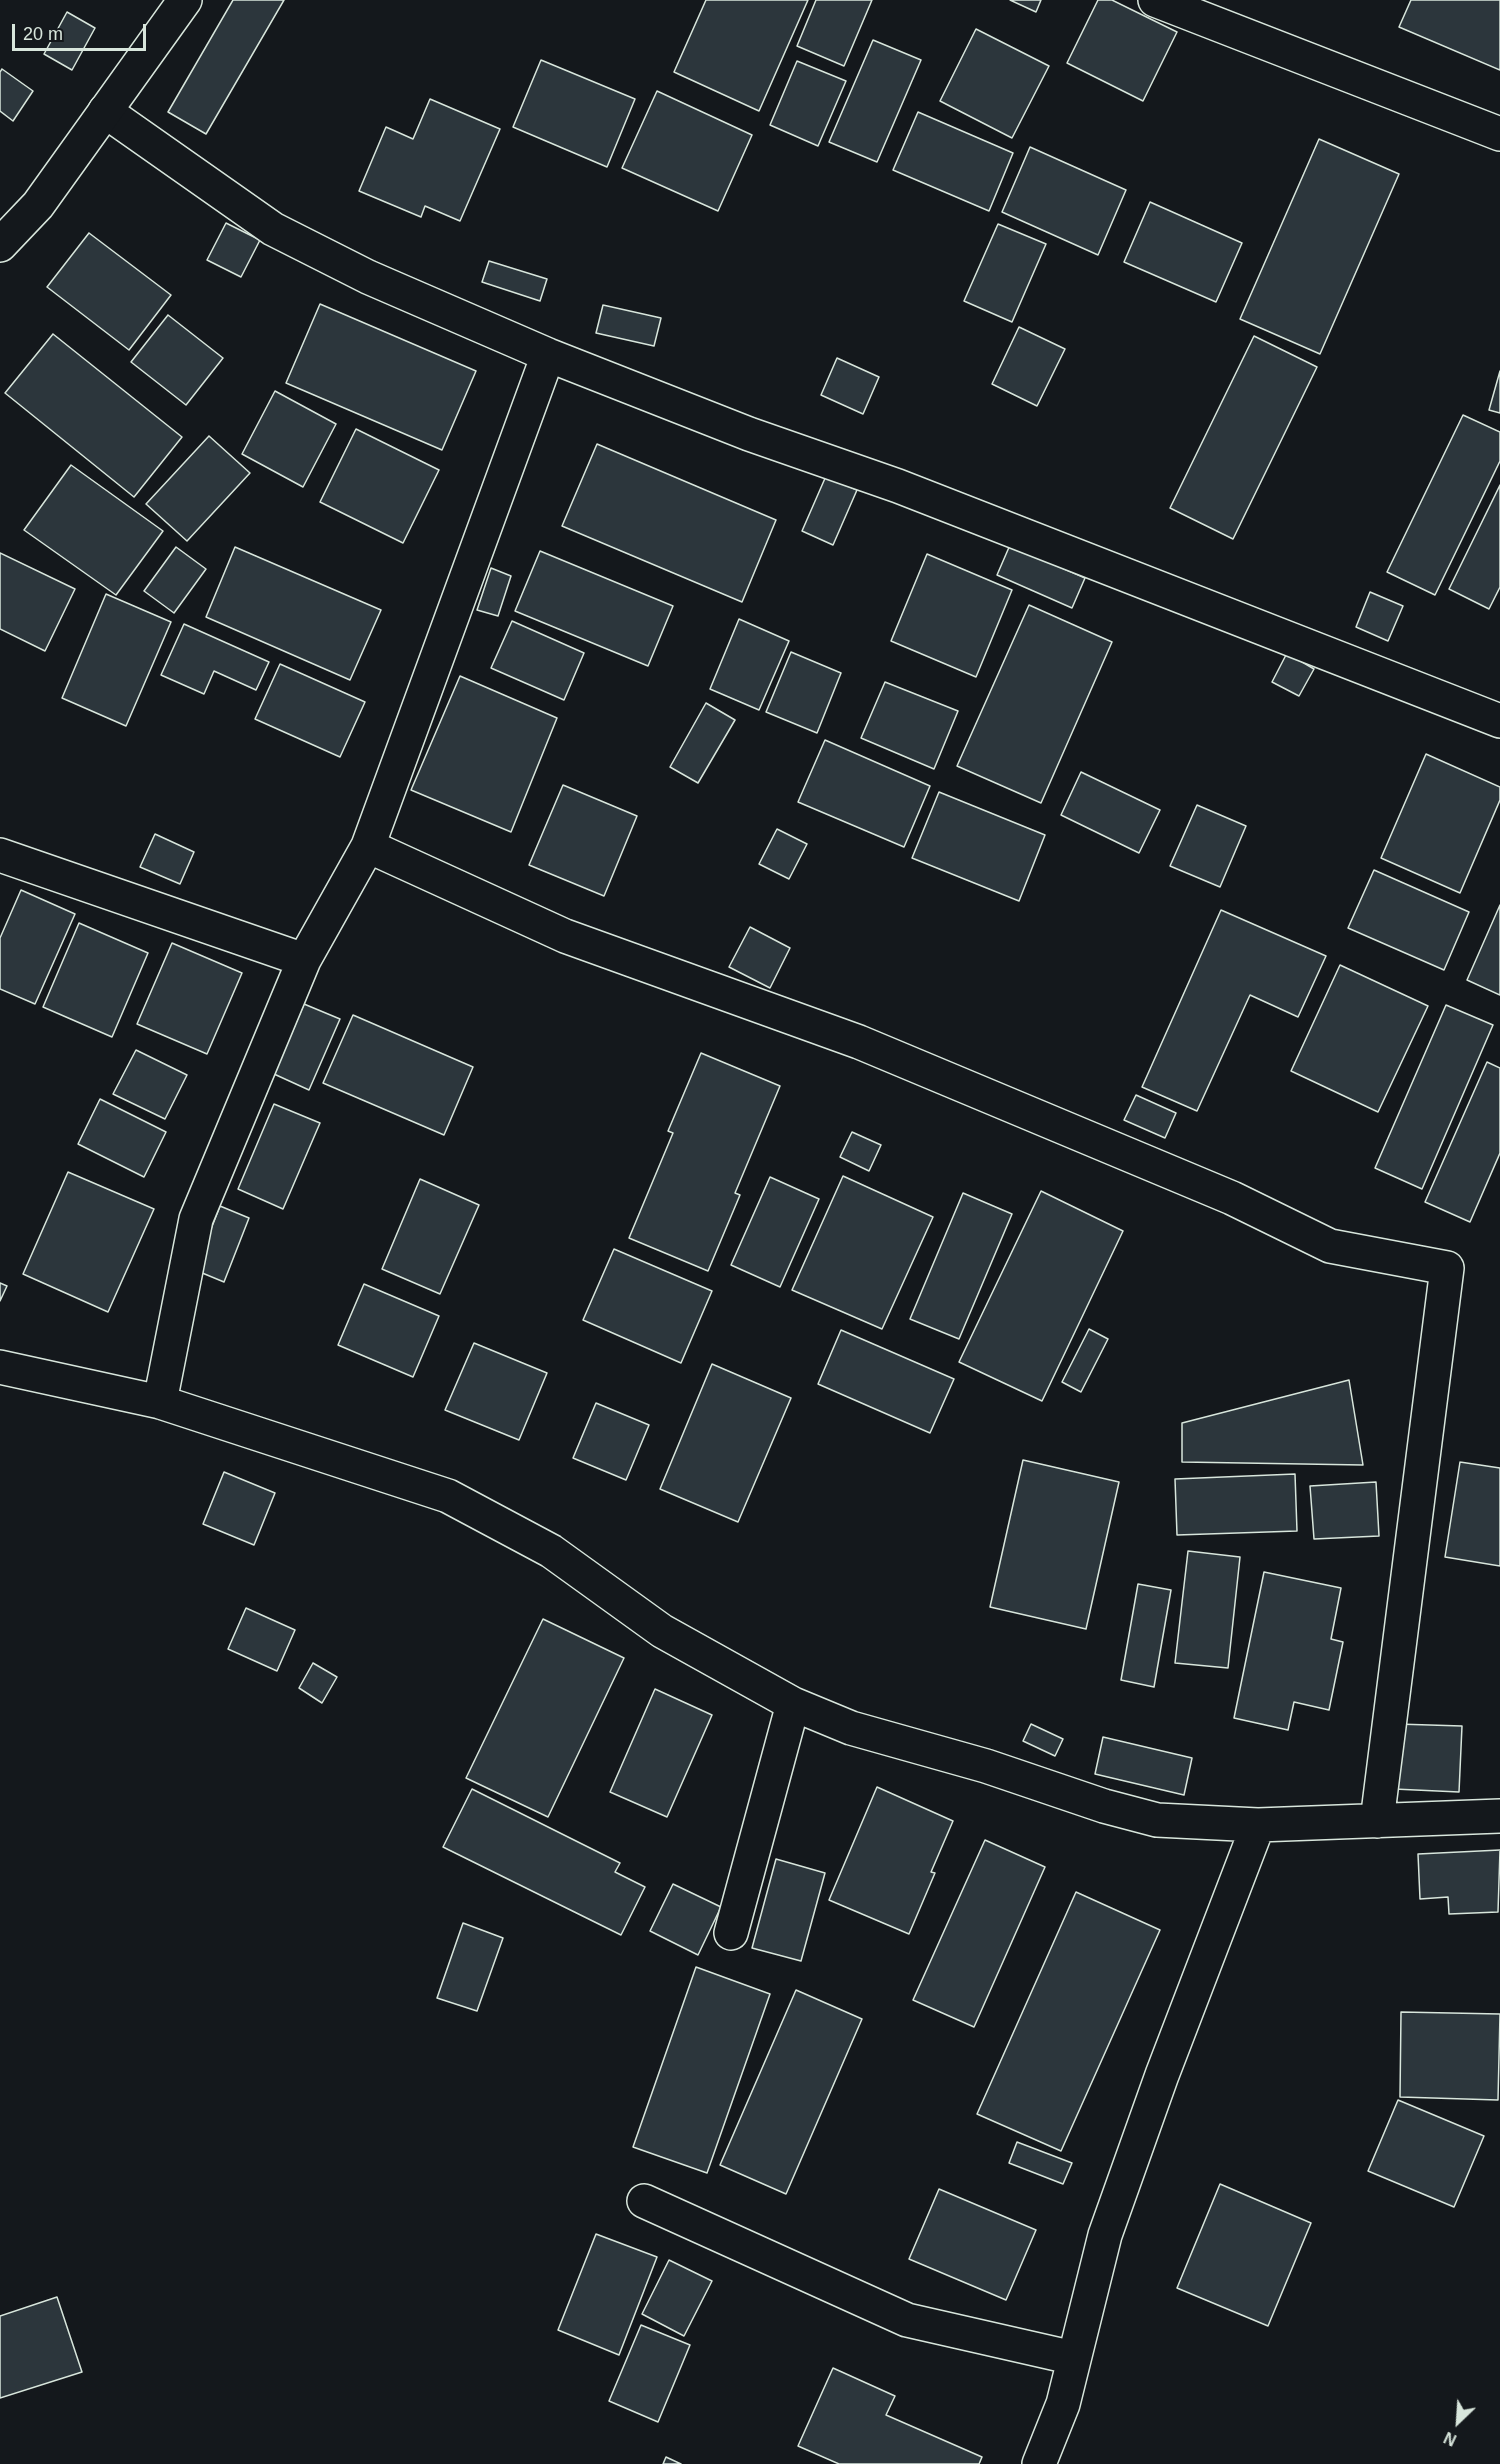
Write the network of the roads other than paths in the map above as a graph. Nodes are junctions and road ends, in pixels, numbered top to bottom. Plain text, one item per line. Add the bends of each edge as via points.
1 (185, 0) edge
2 (1155, 0) edge
3 (105, 111) junction
4 (1500, 134) edge
5 (0, 245) edge
6 (548, 355) junction
7 (1500, 721) edge
8 (368, 846) junction
9 (0, 855) edge
10 (304, 960) junction
11 (0, 1367) edge
12 (160, 1402) junction
13 (794, 1704) junction
14 (1500, 1816) edge
15 (1377, 1821) junction
16 (1258, 1825) junction
17 (731, 1933) dead end
18 (644, 2201) dead end
19 (1074, 2358) junction
20 (1039, 2464) edge

1 - 3 street
2 - 4 street
3 - 5 street via 38,205
3 - 6 street via 273,229 368,277
6 - 7 street via 749,434 898,486
6 - 8 street
8 - 10 street
8 - 15 street via 565,936 859,1042 1232,1198 1330,1246 1447,1268
9 - 10 street
10 - 12 street via 196,1219
11 - 12 street
12 - 13 street via 448,1496 551,1551 662,1631
13 - 16 street via 851,1728 1157,1820
13 - 17 street
14 - 15 street
15 - 16 street
16 - 19 street via 1105,2235
18 - 19 street via 907,2320
19 - 20 street via 1063,2404

